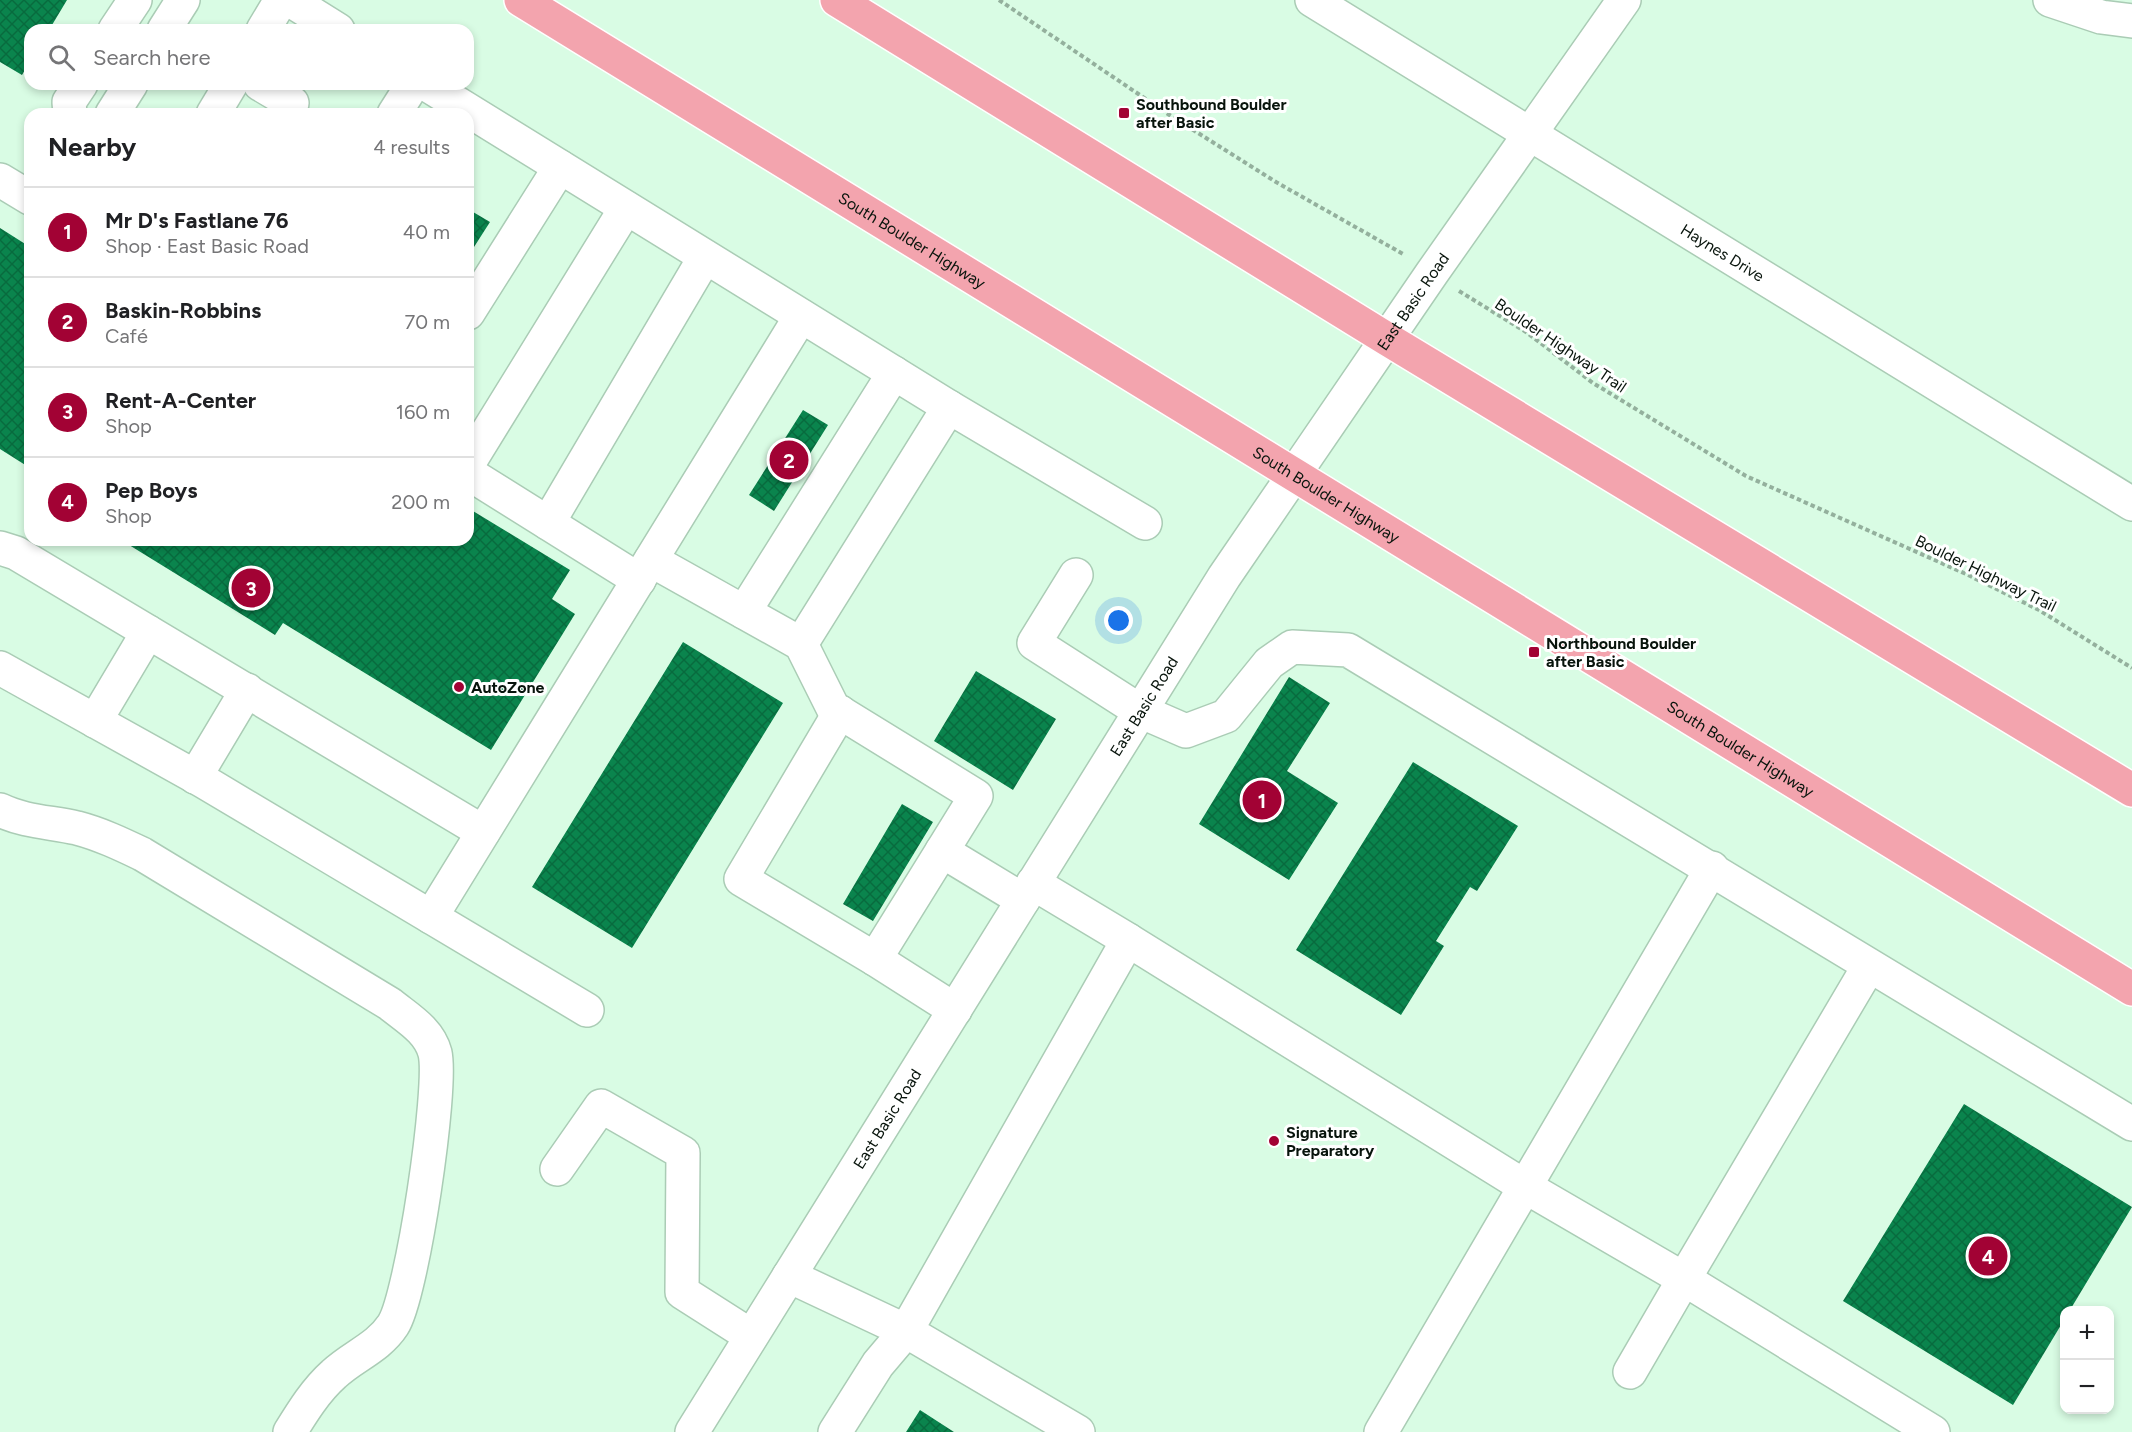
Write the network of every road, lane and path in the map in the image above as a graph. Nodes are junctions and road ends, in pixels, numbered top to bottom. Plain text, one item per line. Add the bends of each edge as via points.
1 (135, 0) edge
2 (183, 0) edge
3 (281, 0) edge
4 (290, 0) edge
5 (521, 0) edge
6 (837, 0) edge
7 (999, 0) edge
8 (1312, 0) edge
9 (1624, 0) edge
10 (2050, 0) edge
11 (2132, 21) edge
12 (119, 24) edge
13 (168, 24) edge
14 (267, 24) edge
15 (329, 24) edge
16 (77, 90) edge
17 (127, 90) edge
18 (227, 90) edge
19 (270, 90) edge
20 (409, 90) edge
21 (434, 90) edge
22 (70, 108) edge
23 (116, 108) edge
24 (217, 108) edge
25 (289, 108) edge
26 (398, 108) edge
27 (457, 108) edge
28 (474, 121) edge
29 (1528, 134) junction
30 (560, 167) junction
31 (0, 180) edge
32 (24, 194) edge
33 (626, 208) junction
34 (705, 257) junction
35 (1432, 273) junction
36 (474, 303) edge
37 (801, 316) junction
38 (1387, 339) junction
39 (894, 373) junction
40 (949, 407) junction
41 (474, 454) edge
42 (1292, 475) junction
43 (474, 477) edge
44 (2132, 504) edge
45 (548, 523) junction
46 (1145, 523) dead end
47 (15, 543) edge
48 (645, 570) junction
49 (1076, 575) dead end
50 (744, 612) junction
51 (148, 632) junction
52 (801, 644) junction
53 (0, 668) edge
54 (2132, 668) edge
55 (247, 690) junction
56 (1140, 711) junction
57 (840, 712) junction
58 (95, 721) junction
59 (195, 777) junction
60 (2132, 790) edge
61 (0, 810) edge
62 (483, 832) junction
63 (942, 851) junction
64 (1712, 868) junction
65 (1028, 892) junction
66 (431, 918) junction
67 (1128, 940) junction
68 (875, 959) junction
69 (1869, 966) junction
70 (2132, 989) edge
71 (587, 1010) dead end
72 (955, 1010) junction
73 (2132, 1124) edge
74 (556, 1169) dead end
75 (1524, 1186) junction
76 (789, 1276) junction
77 (1684, 1280) junction
78 (906, 1330) junction
79 (751, 1336) junction
80 (1630, 1372) dead end
81 (290, 1432) edge
82 (692, 1432) edge
83 (835, 1432) edge
84 (1078, 1432) edge
85 (1381, 1432) edge
86 (1933, 1432) edge

1 - 12 street
2 - 13 street
3 - 14 street
4 - 15 street
5 - 42 main road, South Boulder Highway
6 - 38 main road
7 - 35 path, Boulder Highway Trail via 1171,116
8 - 29 street, Haynes Drive
9 - 29 street, East Basic Road
10 - 11 street via 2101,17
16 - 22 street
17 - 23 street
18 - 24 street
19 - 25 street via 292,103
20 - 26 street
21 - 27 street
28 - 30 street
29 - 35 street, East Basic Road
29 - 44 street, Haynes Drive
30 - 33 street
30 - 36 street
31 - 32 street
33 - 34 street
33 - 41 street
34 - 37 street
34 - 45 street
35 - 38 street, East Basic Road
35 - 54 path, Boulder Highway Trail via 1526,332 1593,383 1746,476 2028,604
37 - 39 street
37 - 48 street
38 - 42 street, East Basic Road
38 - 60 main road
39 - 40 street
39 - 50 street
40 - 46 street
40 - 52 street
42 - 56 street, East Basic Road
42 - 70 main road, South Boulder Highway
43 - 45 street
45 - 48 street
47 - 51 street
48 - 50 street
48 - 62 street
49 - 56 street via 1034,643
50 - 52 street
51 - 55 street
51 - 58 street
52 - 57 street via 834,708
53 - 58 street
55 - 59 street
55 - 62 street
56 - 64 street via 1186,731 1226,717 1269,663 1292,647 1347,650
56 - 65 street, East Basic Road
57 - 63 street via 976,796
57 - 68 street via 741,879
58 - 59 street
59 - 66 street
61 - 81 street via 27,820 78,829 142,854 390,1004 426,1034 432,1045 438,1081 401,1311 383,1338 321,1386
62 - 66 street
63 - 65 street
63 - 68 street
64 - 69 street
64 - 75 street
65 - 67 street
65 - 72 street, East Basic Road
66 - 71 street
67 - 75 street
67 - 78 street
68 - 72 street
69 - 73 street
69 - 77 street
72 - 76 street, East Basic Road
74 - 79 street via 601,1106 683,1153 682,1292
75 - 77 street
75 - 85 street
76 - 78 street
76 - 79 street, East Basic Road
77 - 80 street
77 - 86 street
78 - 83 street via 878,1364
78 - 84 street
79 - 82 street, East Basic Road

